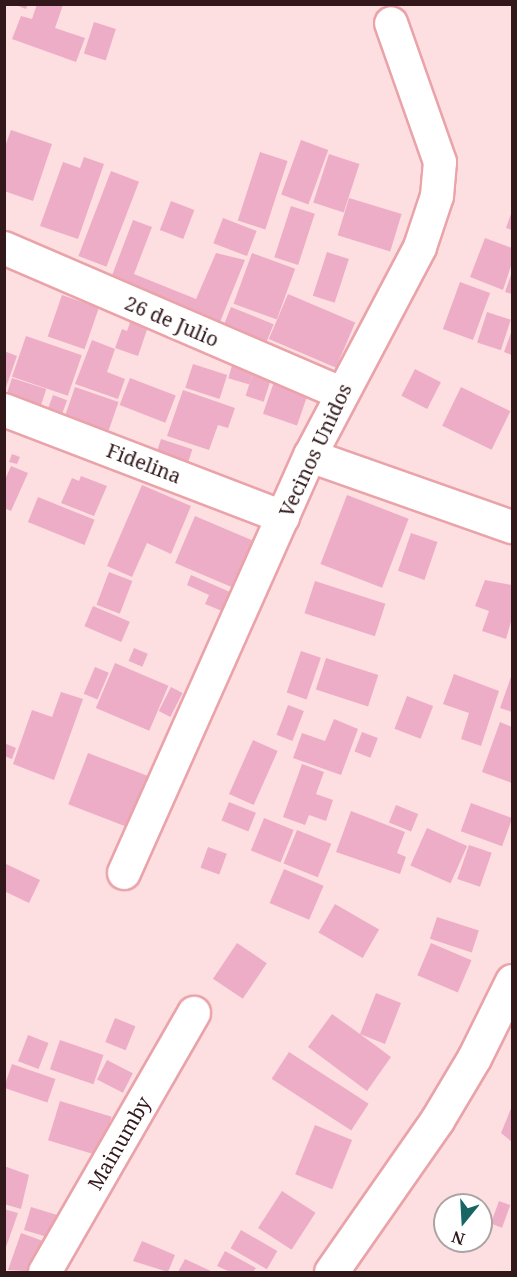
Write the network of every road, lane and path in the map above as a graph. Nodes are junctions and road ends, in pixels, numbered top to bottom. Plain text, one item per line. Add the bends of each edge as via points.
1 (391, 23) dead end
2 (4, 248) edge
3 (340, 393) junction
4 (4, 410) edge
5 (310, 456) junction
6 (283, 517) junction
7 (513, 527) edge
8 (124, 873) dead end
9 (513, 981) edge
10 (194, 1012) dead end
11 (45, 1272) edge
12 (330, 1272) edge

1 - 3 street, Vecinos Unidos via 440,162 437,196 420,247
2 - 3 street, 26 de Julio
3 - 5 street, Vecinos Unidos
4 - 6 street, Fidelina
5 - 6 street, Vecinos Unidos
5 - 7 street
6 - 8 street, Vecinos Unidos
9 - 12 street via 480,1048 437,1120
10 - 11 street, Mainumby

